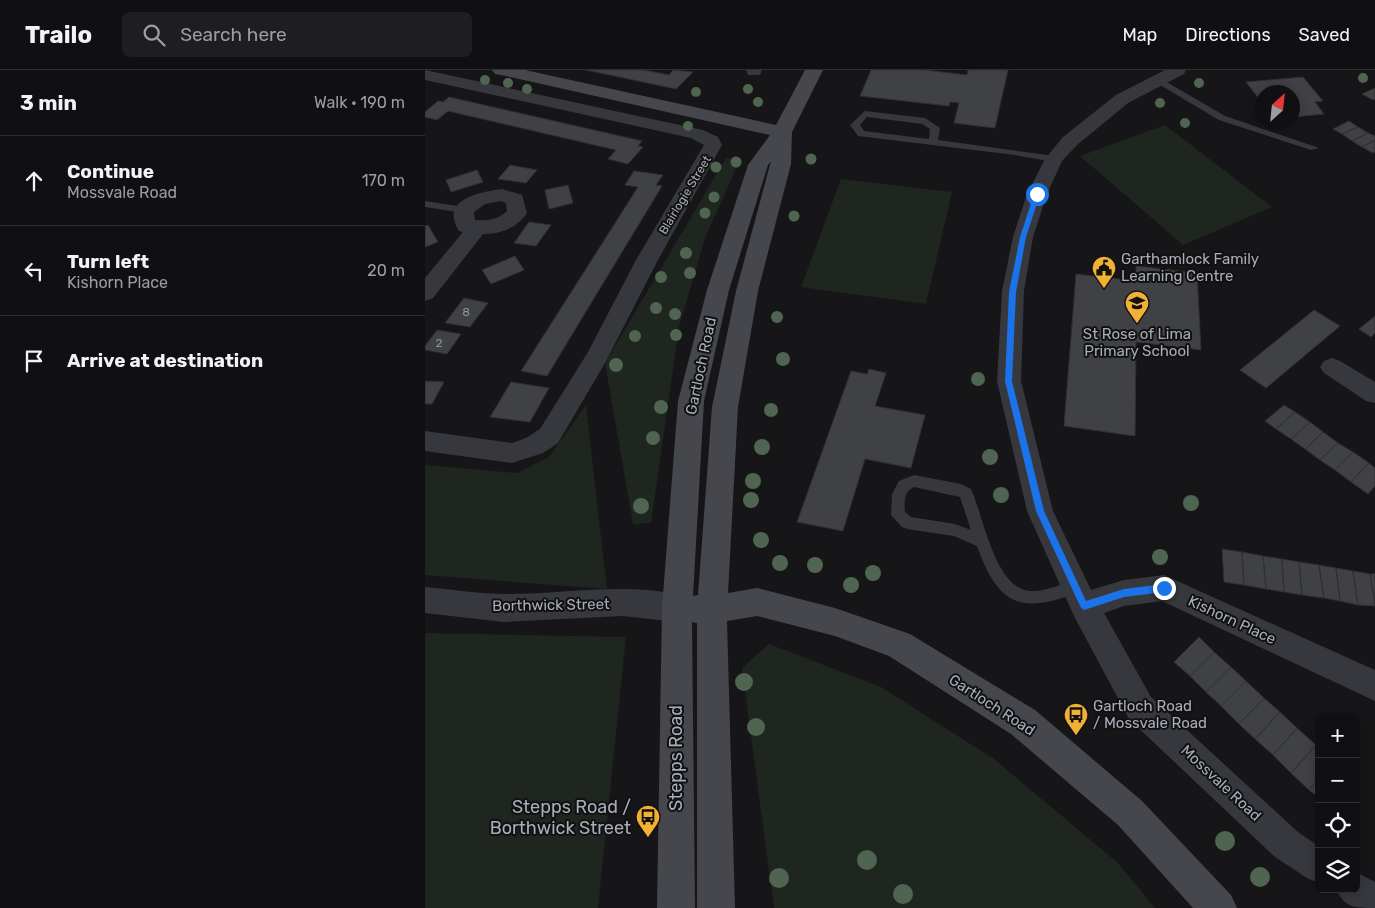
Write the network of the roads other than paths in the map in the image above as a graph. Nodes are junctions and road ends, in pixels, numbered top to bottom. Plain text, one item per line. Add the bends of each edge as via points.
1 (501, 70) edge
2 (814, 70) edge
3 (425, 75) edge
4 (1168, 75) edge
5 (782, 132) junction
6 (933, 141) junction
7 (1314, 148) dead end
8 (1054, 159) junction
9 (425, 204) edge
10 (464, 210) junction
11 (478, 227) junction
12 (425, 292) edge
13 (1332, 367) dead end
14 (1375, 394) edge
15 (425, 441) edge
16 (983, 542) junction
17 (1080, 596) junction
18 (425, 600) edge
19 (677, 608) junction
20 (712, 610) junction
21 (1375, 686) edge
22 (1315, 863) edge
23 (1360, 893) edge
24 (1375, 903) edge
25 (676, 908) edge
26 (716, 908) edge
27 (1218, 908) edge

1 - 5 main road
2 - 5 main road
3 - 15 street, Blairlogie Street via 697,134 713,145 592,365 549,436 512,453
4 - 7 lane via 1222,118
4 - 8 street, Mossvale Road via 1122,99
5 - 19 main road, Gartloch Road via 758,165 718,290 691,401
5 - 20 main road, Gartloch Road via 781,164 747,291 725,407
6 - 6 lane via 861,134 855,125 865,114 925,121 935,128
6 - 8 lane
8 - 17 street, Mossvale Road via 1037,194 1023,237 1013,292 1009,381 1040,511
9 - 10 lane
10 - 11 street via 466,226
10 - 11 street via 479,198 502,195 515,199 517,213 510,221 493,229
11 - 12 street
13 - 14 street
16 - 16 lane via 955,530 907,523 897,515 901,487 914,481 966,493
16 - 17 lane via 990,564 1006,588 1017,595 1037,598
17 - 21 street, Kishorn Place via 1164,588
17 - 22 street, Mossvale Road via 1140,708 1287,845
18 - 19 street, Borthwick Street via 504,608 623,603
19 - 20 main road, Gartloch Road
19 - 25 main road, Stepps Road
20 - 26 main road
20 - 27 main road, Gartloch Road via 757,602 835,622 899,645 1023,722 1130,813
23 - 24 street

